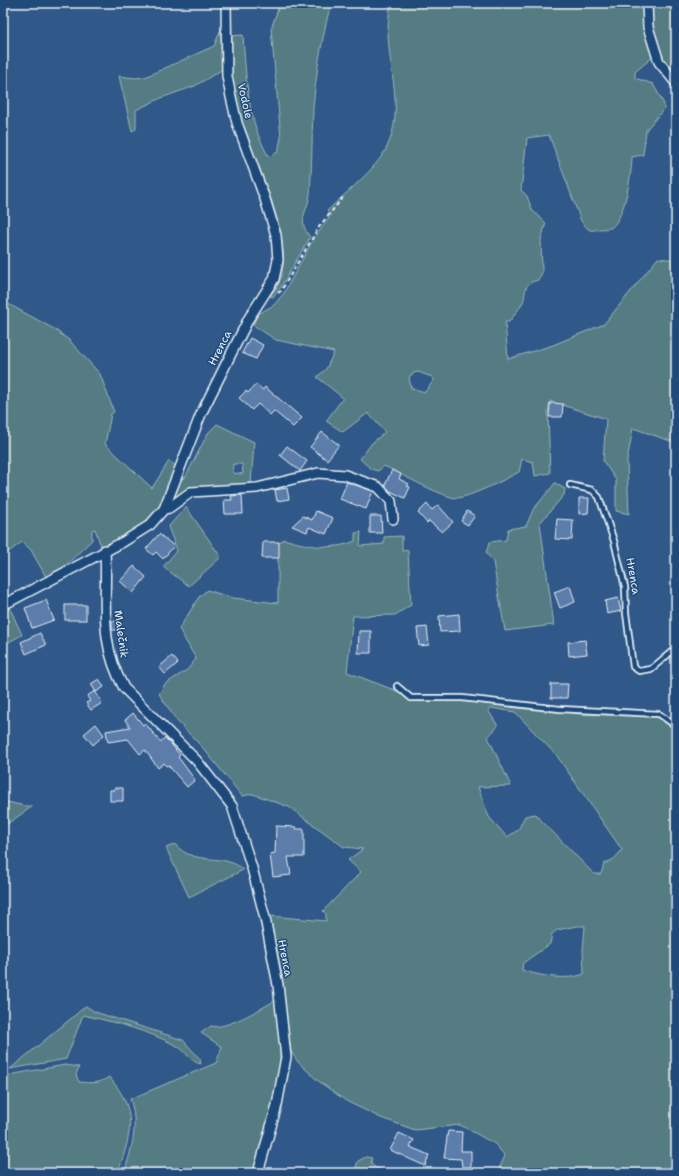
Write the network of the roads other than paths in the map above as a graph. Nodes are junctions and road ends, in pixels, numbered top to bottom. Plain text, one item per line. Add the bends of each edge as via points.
1 (226, 3) edge
2 (647, 3) edge
3 (676, 83) edge
4 (266, 199) joint
5 (570, 485) dead end
6 (164, 509) junction
7 (393, 519) dead end
8 (106, 550) junction
9 (3, 605) edge
10 (676, 648) edge
11 (397, 686) dead end
12 (676, 726) edge
13 (197, 761) joint
14 (258, 1173) edge

1 - 4 street, Vodole via 227,76 232,104
2 - 3 street via 648,27 659,62
4 - 6 street, Hrenca via 276,236 278,260 274,279 249,318 200,414
5 - 10 lane, Hrenca via 592,490 599,497 614,541 625,587 633,667 639,671 651,669
6 - 7 street, Hrenca via 191,492 257,488 318,473 345,475 378,487 391,501
6 - 8 street, Hrenca via 150,525
8 - 9 street
8 - 13 street, Malečnik via 107,636 111,660 117,675 124,688
11 - 12 lane via 411,698 462,698 560,709 659,714
13 - 14 street, Hrenca via 232,806 239,827 265,918 283,1022 286,1057 277,1105

